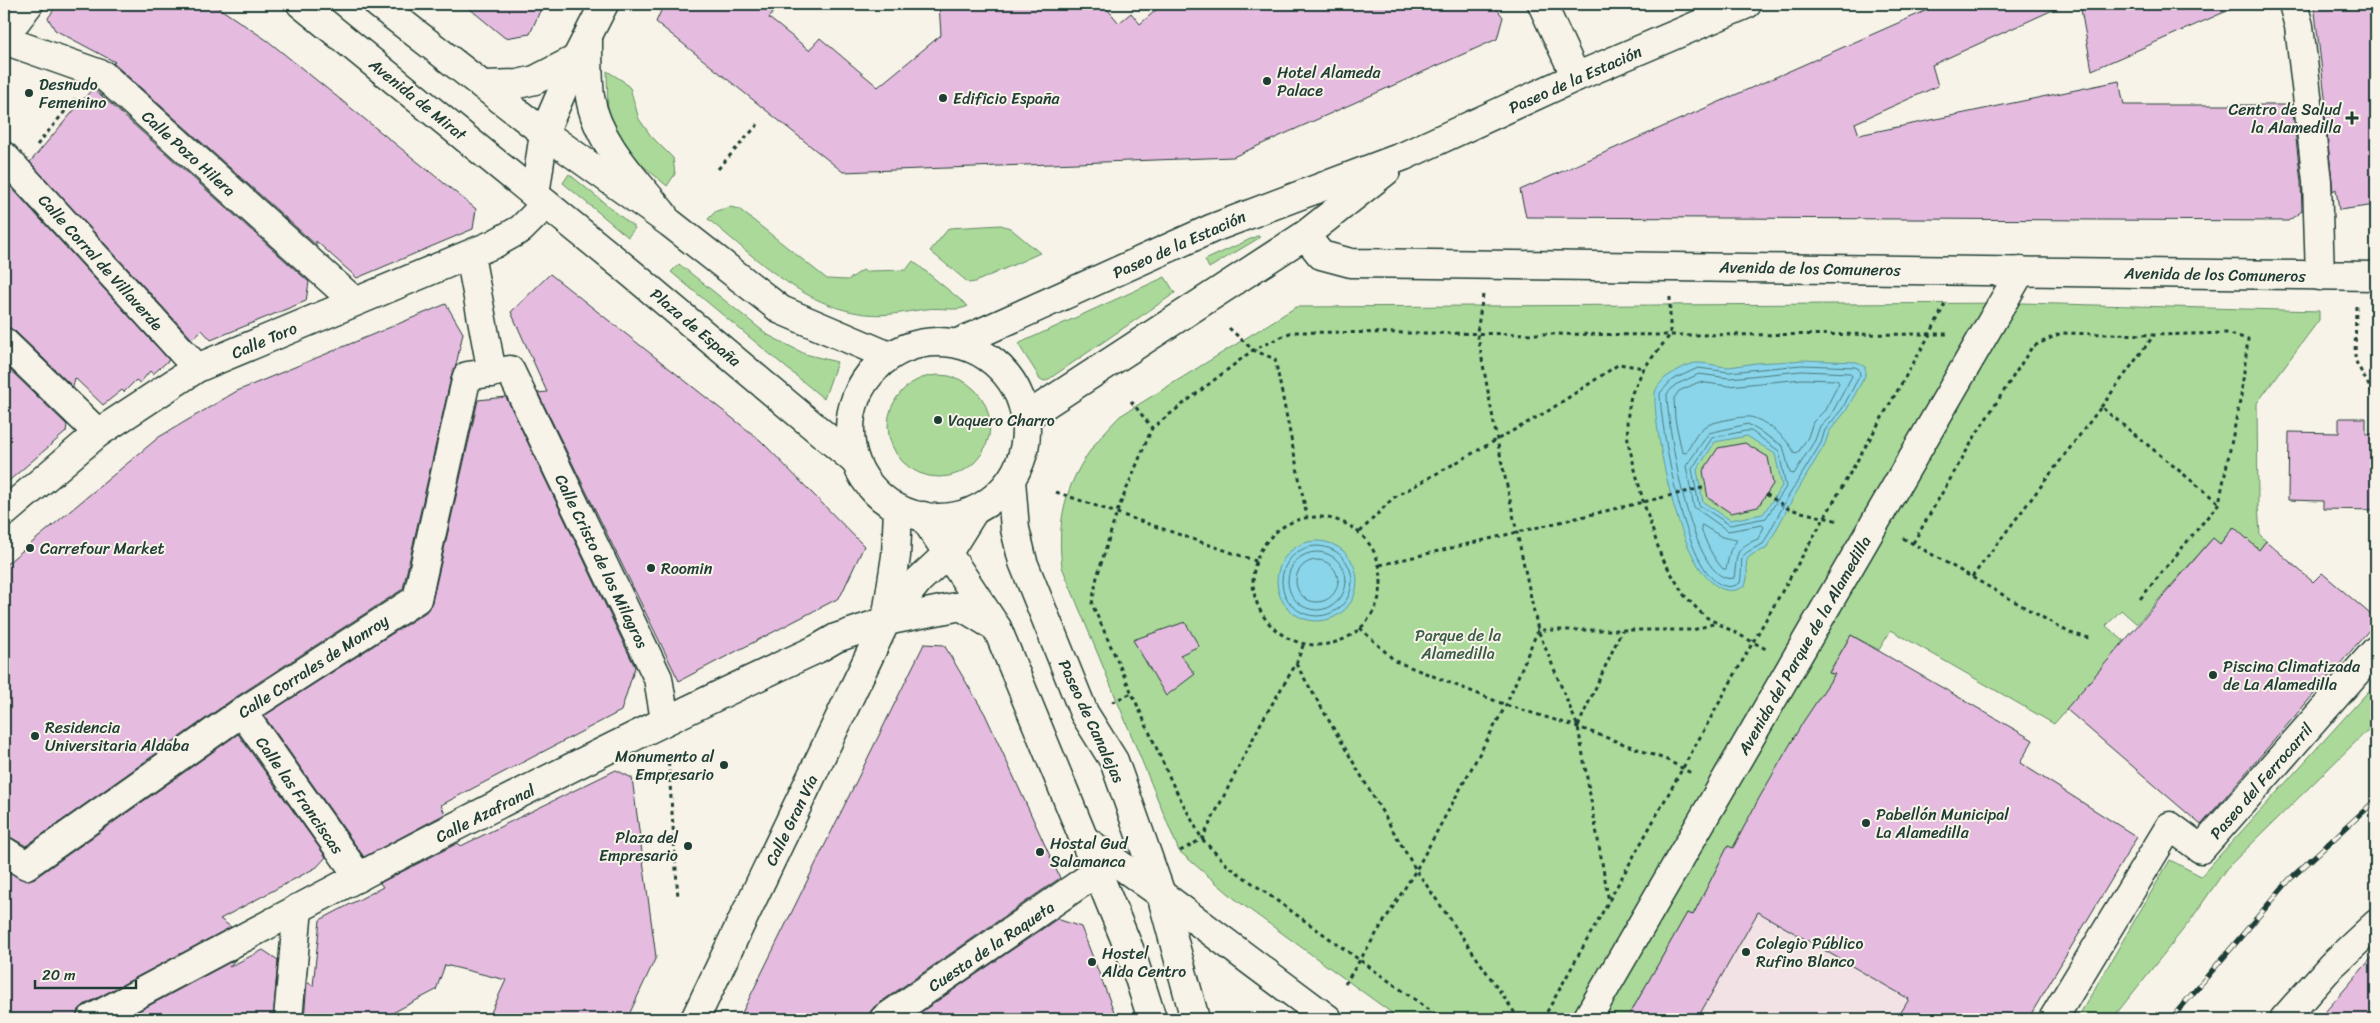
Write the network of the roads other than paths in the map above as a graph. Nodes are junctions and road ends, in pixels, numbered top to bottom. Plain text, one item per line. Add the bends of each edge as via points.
1 (29, 4) edge
2 (301, 4) edge
3 (378, 4) edge
4 (604, 4) edge
5 (1542, 4) edge
6 (1747, 4) edge
7 (2293, 4) edge
8 (4, 38) edge
9 (582, 49) junction
10 (1576, 77) junction
11 (483, 85) junction
12 (544, 133) junction
13 (4, 156) edge
14 (1404, 156) junction
15 (1322, 187) junction
16 (541, 200) junction
17 (670, 223) junction
18 (1305, 235) junction
19 (470, 255) junction
20 (2021, 271) junction
21 (2320, 276) junction
22 (2376, 276) edge
23 (354, 301) junction
24 (4, 342) edge
25 (958, 343) junction
26 (889, 356) junction
27 (197, 368) junction
28 (492, 372) junction
29 (1026, 418) junction
30 (98, 433) junction
31 (855, 461) junction
32 (1011, 480) junction
33 (974, 511) junction
34 (910, 512) junction
35 (4, 514) edge
36 (947, 554) junction
37 (886, 621) junction
38 (997, 628) junction
39 (2376, 650) edge
40 (242, 712) junction
41 (665, 720) junction
42 (1085, 840) junction
43 (4, 851) edge
44 (1097, 872) junction
45 (359, 877) junction
46 (1161, 894) junction
47 (298, 908) junction
48 (1200, 923) junction
49 (2376, 924) edge
50 (1174, 942) junction
51 (91, 1019) edge
52 (288, 1019) edge
53 (695, 1019) edge
54 (884, 1019) edge
55 (1152, 1019) edge
56 (1195, 1019) edge
57 (1328, 1019) edge
58 (1587, 1019) edge
59 (2053, 1019) edge
60 (2284, 1019) edge

1 - 8 main road
2 - 16 main road, Avenida de Mirat
3 - 11 main road
4 - 9 main road
5 - 10 main road
6 - 10 main road, Paseo de la Estación
7 - 21 main road via 2299,26 2317,182
8 - 23 main road, Calle Pozo Hilera via 103,75
9 - 11 main road via 535,80
9 - 12 main road
9 - 17 main road via 590,98 609,146
10 - 14 main road, Paseo de la Estación
11 - 12 main road
12 - 16 main road
12 - 17 main road
13 - 27 main road, Calle Corral de Villaverde
14 - 15 main road, Paseo de la Estación
14 - 18 main road, Paseo de la Estación
15 - 18 main road
15 - 25 main road, Paseo de la Estación via 1213,228
16 - 19 main road, Calle Toro via 521,229
16 - 31 main road, Plaza de España
17 - 26 main road via 781,310
18 - 20 main road, Avenida de los Comuneros via 1321,255 1351,263
18 - 29 main road, Paseo de la Estación
19 - 23 main road, Calle Toro
19 - 28 main road
20 - 21 main road, Avenida de los Comuneros
20 - 58 main road, Avenida del Parque de la Alamedilla
21 - 22 main road, Avenida de los Comuneros
23 - 27 main road, Calle Toro
24 - 30 main road
25 - 26 main road, Plaza de España via 922,343
25 - 29 main road, Plaza de España via 989,357 1014,384
26 - 31 main road, Plaza de España via 868,375 854,402 850,432
27 - 30 main road, Calle Toro
28 - 40 main road, Calle Corrales de Monroy via 467,376 417,599
28 - 41 main road, Calle Cristo de los Milagros via 510,370 658,678
29 - 32 main road, Plaza de España via 1025,450
30 - 35 main road, Calle Toro
31 - 34 main road, Plaza de España via 880,496
32 - 33 main road, Plaza de España via 988,503
32 - 46 main road, Paseo de Canalejas via 1015,529 1023,562 1084,713 1114,762
33 - 34 main road, Plaza de España via 949,518
33 - 36 main road, Calle Gran Vía
34 - 36 main road
34 - 37 main road, Calle Gran Vía via 896,556
36 - 37 main road, Calle Gran Vía via 919,580
36 - 38 main road
37 - 38 main road via 961,606
37 - 41 main road, Calle Azafranal via 836,638
37 - 53 main road, Calle Gran Vía
38 - 42 main road
39 - 59 main road, Paseo del Ferrocarril via 2201,849 2170,826
40 - 43 main road, Calle Corrales de Monroy via 26,865
40 - 45 main road, Calle las Franciscas
41 - 45 main road, Calle Azafranal
42 - 44 main road
42 - 46 main road
44 - 54 main road, Cuesta de la Raqueta
44 - 55 main road via 1132,956
45 - 47 main road, Calle Azafranal
46 - 48 main road
46 - 50 main road, Paseo de Canalejas
47 - 51 main road, Calle Azafranal
47 - 52 main road
48 - 50 main road
48 - 57 main road
49 - 60 main road via 2331,966
50 - 56 main road, Paseo de Canalejas

